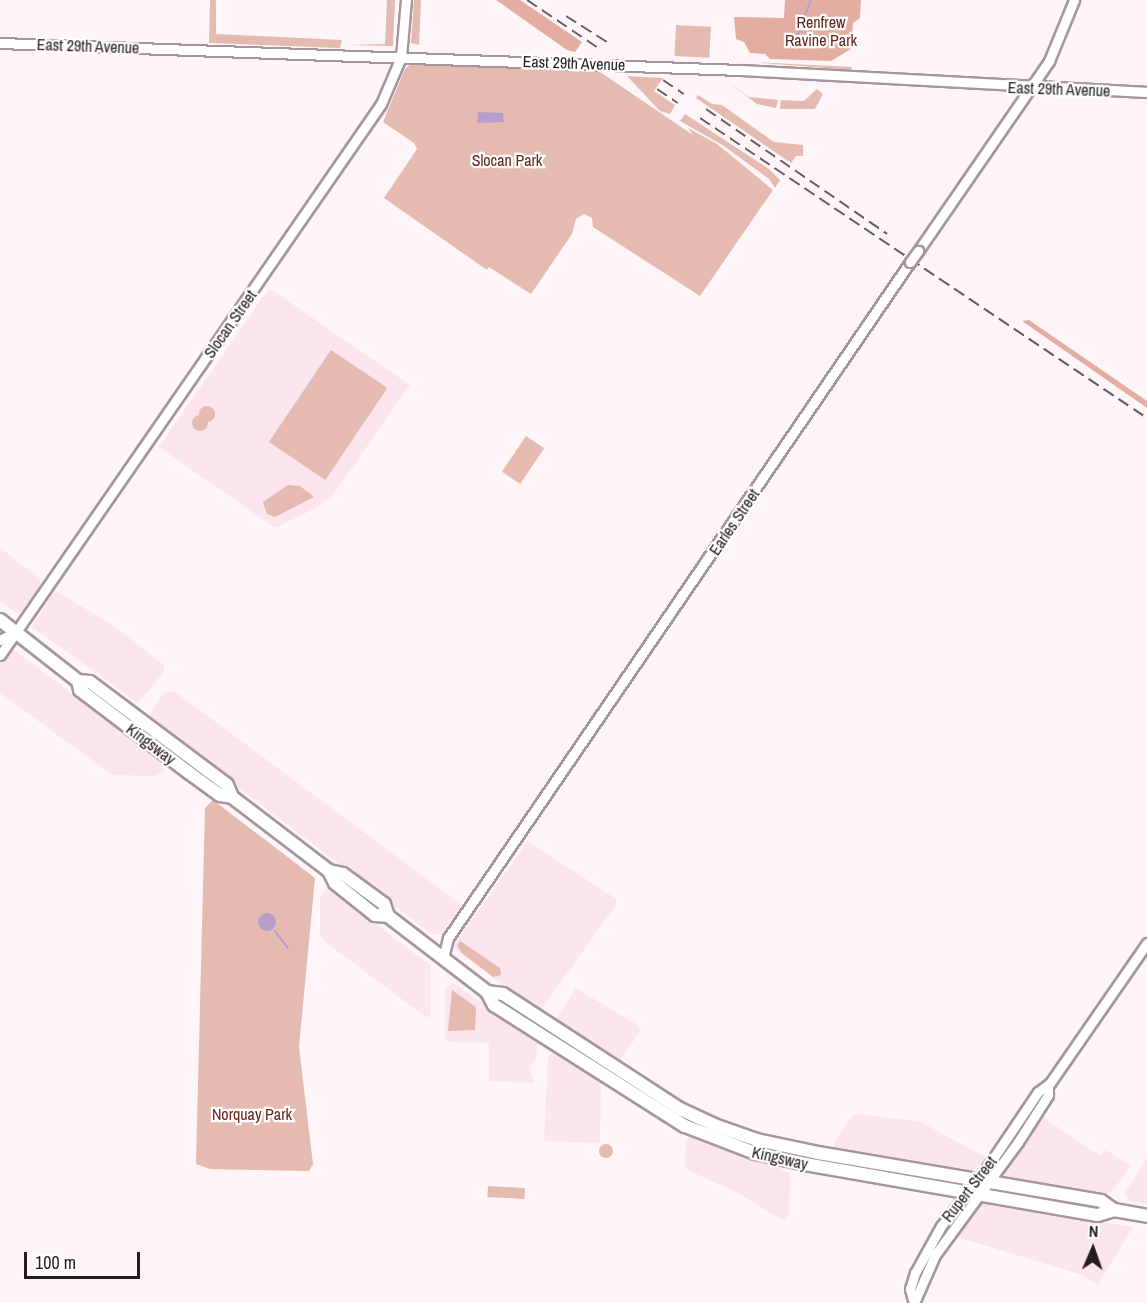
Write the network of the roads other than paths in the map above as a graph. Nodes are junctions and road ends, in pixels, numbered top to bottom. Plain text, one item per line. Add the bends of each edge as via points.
1 (406, 0) edge
2 (1074, 0) edge
3 (0, 43) edge
4 (401, 57) junction
5 (1030, 87) junction
6 (1147, 92) edge
7 (0, 620) edge
8 (15, 632) junction
9 (0, 640) edge
10 (0, 655) edge
11 (1147, 943) edge
12 (443, 958) junction
13 (487, 993) junction
14 (984, 1181) junction
15 (973, 1195) junction
16 (1114, 1210) junction
17 (1147, 1216) edge
18 (914, 1303) edge

1 - 4 street, Slocan Street
2 - 5 street, Earles Street via 1056,48
3 - 4 street, East 29th Avenue
4 - 5 street, East 29th Avenue
4 - 8 street, Slocan Street via 374,116
5 - 6 street, East 29th Avenue
5 - 12 street, Earles Street, bridge via 448,938
7 - 8 main road, Kingsway
8 - 9 street, Slocan Street
8 - 10 street, Slocan Street
8 - 12 main road, Kingsway via 78,681 90,682 227,785 232,797 329,871 335,883 375,915 388,916
11 - 14 street, Rupert Street via 1048,1086 1038,1092
12 - 13 main road, Kingsway
13 - 14 main road, Kingsway via 503,994 680,1109 714,1125 808,1151
13 - 15 main road, Kingsway via 494,1005 651,1106 709,1137 794,1162
14 - 15 street, Rupert Street
14 - 16 main road, Kingsway via 1101,1201
15 - 16 main road, Kingsway via 1098,1215
15 - 18 street, Rupert Street via 935,1256
16 - 17 main road, Kingsway

